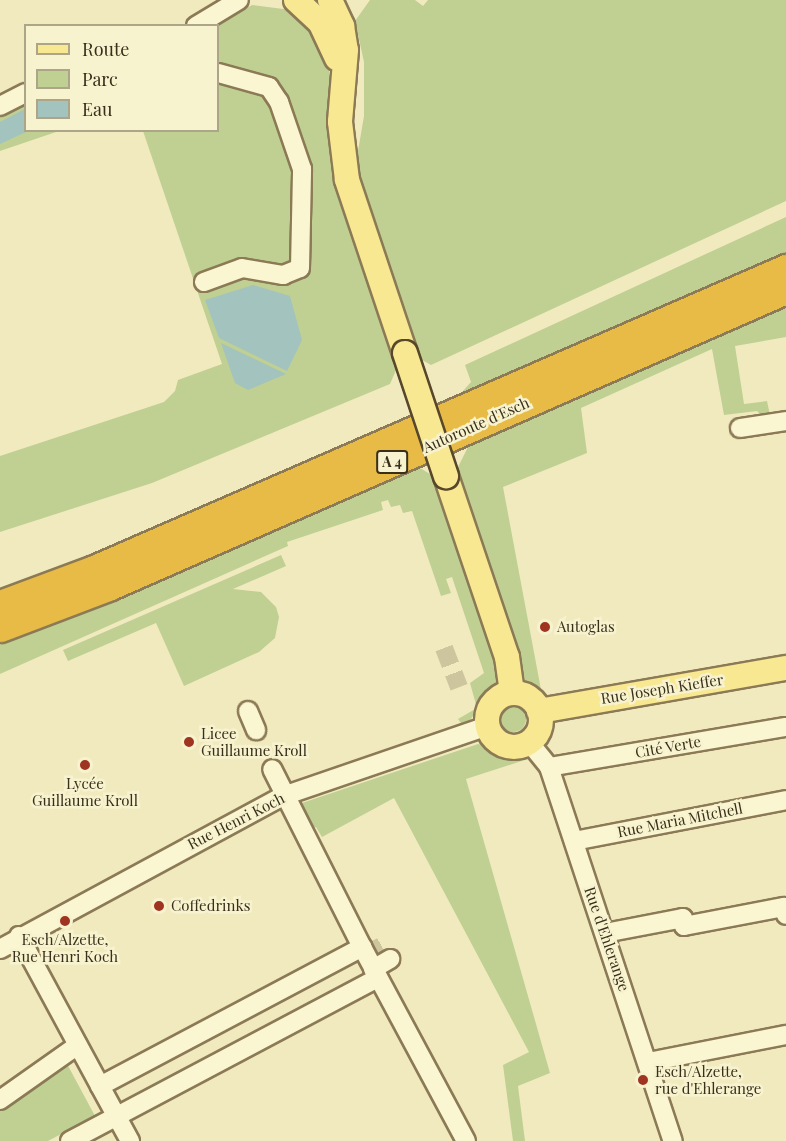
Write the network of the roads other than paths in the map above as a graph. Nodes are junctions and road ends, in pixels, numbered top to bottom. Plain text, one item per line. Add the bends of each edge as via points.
1 (215, 0) edge
2 (239, 0) edge
3 (296, 0) edge
4 (330, 0) edge
5 (196, 24) edge
6 (197, 24) edge
7 (219, 73) edge
8 (344, 88) junction
9 (24, 94) edge
10 (0, 106) edge
11 (786, 268) edge
12 (204, 282) dead end
13 (786, 290) edge
14 (786, 421) edge
15 (740, 428) dead end
16 (0, 604) edge
17 (0, 628) edge
18 (786, 668) edge
19 (512, 693) junction
20 (248, 711) dead end
21 (539, 711) junction
22 (487, 726) junction
23 (786, 727) edge
24 (256, 730) dead end
25 (529, 742) junction
26 (549, 767) junction
27 (272, 770) dead end
28 (283, 796) junction
29 (786, 800) edge
30 (574, 841) junction
31 (786, 915) edge
32 (605, 933) junction
33 (19, 936) junction
34 (362, 947) junction
35 (0, 949) edge
36 (390, 959) dead end
37 (375, 973) junction
38 (786, 1035) edge
39 (78, 1045) junction
40 (648, 1062) junction
41 (100, 1086) junction
42 (0, 1100) edge
43 (117, 1116) junction
44 (70, 1141) edge
45 (130, 1141) edge
46 (466, 1141) edge
47 (673, 1141) edge

1 - 5 street
2 - 6 street
3 - 8 main road via 329,35
4 - 8 main road via 342,26 346,50
7 - 12 street via 269,87 279,102 302,169 300,268 283,275 242,268
8 - 19 main road, bridge via 340,122 347,180 507,657
9 - 10 street
11 - 16 highway, Autoroute d'Esch / A 4 via 94,569
13 - 17 highway, Autoroute d'Esch / A 4 via 108,587
14 - 15 street
18 - 21 main road, Rue Joseph Kieffer
19 - 21 main road via 529,697
19 - 22 main road via 489,707
20 - 24 street
21 - 25 main road via 540,728
22 - 25 main road via 496,741 504,745
22 - 28 street, Rue Henri Koch
23 - 26 street, Cité Verte
25 - 26 street, Rue d'Ehlerange
26 - 30 street, Rue d'Ehlerange
27 - 28 street
28 - 33 street, Rue Henri Koch
28 - 34 street
29 - 30 street, Rue Maria Mitchell
30 - 32 street, Rue d'Ehlerange
31 - 32 street via 784,907 684,926 682,918
32 - 40 street, Rue d'Ehlerange
33 - 35 street, Rue Henri Koch
33 - 39 street
34 - 37 street
34 - 41 street
36 - 37 street
37 - 43 street
37 - 46 street
38 - 40 street
39 - 41 street
39 - 42 street
40 - 47 street, Rue d'Ehlerange
41 - 43 street
43 - 44 street
43 - 45 street

